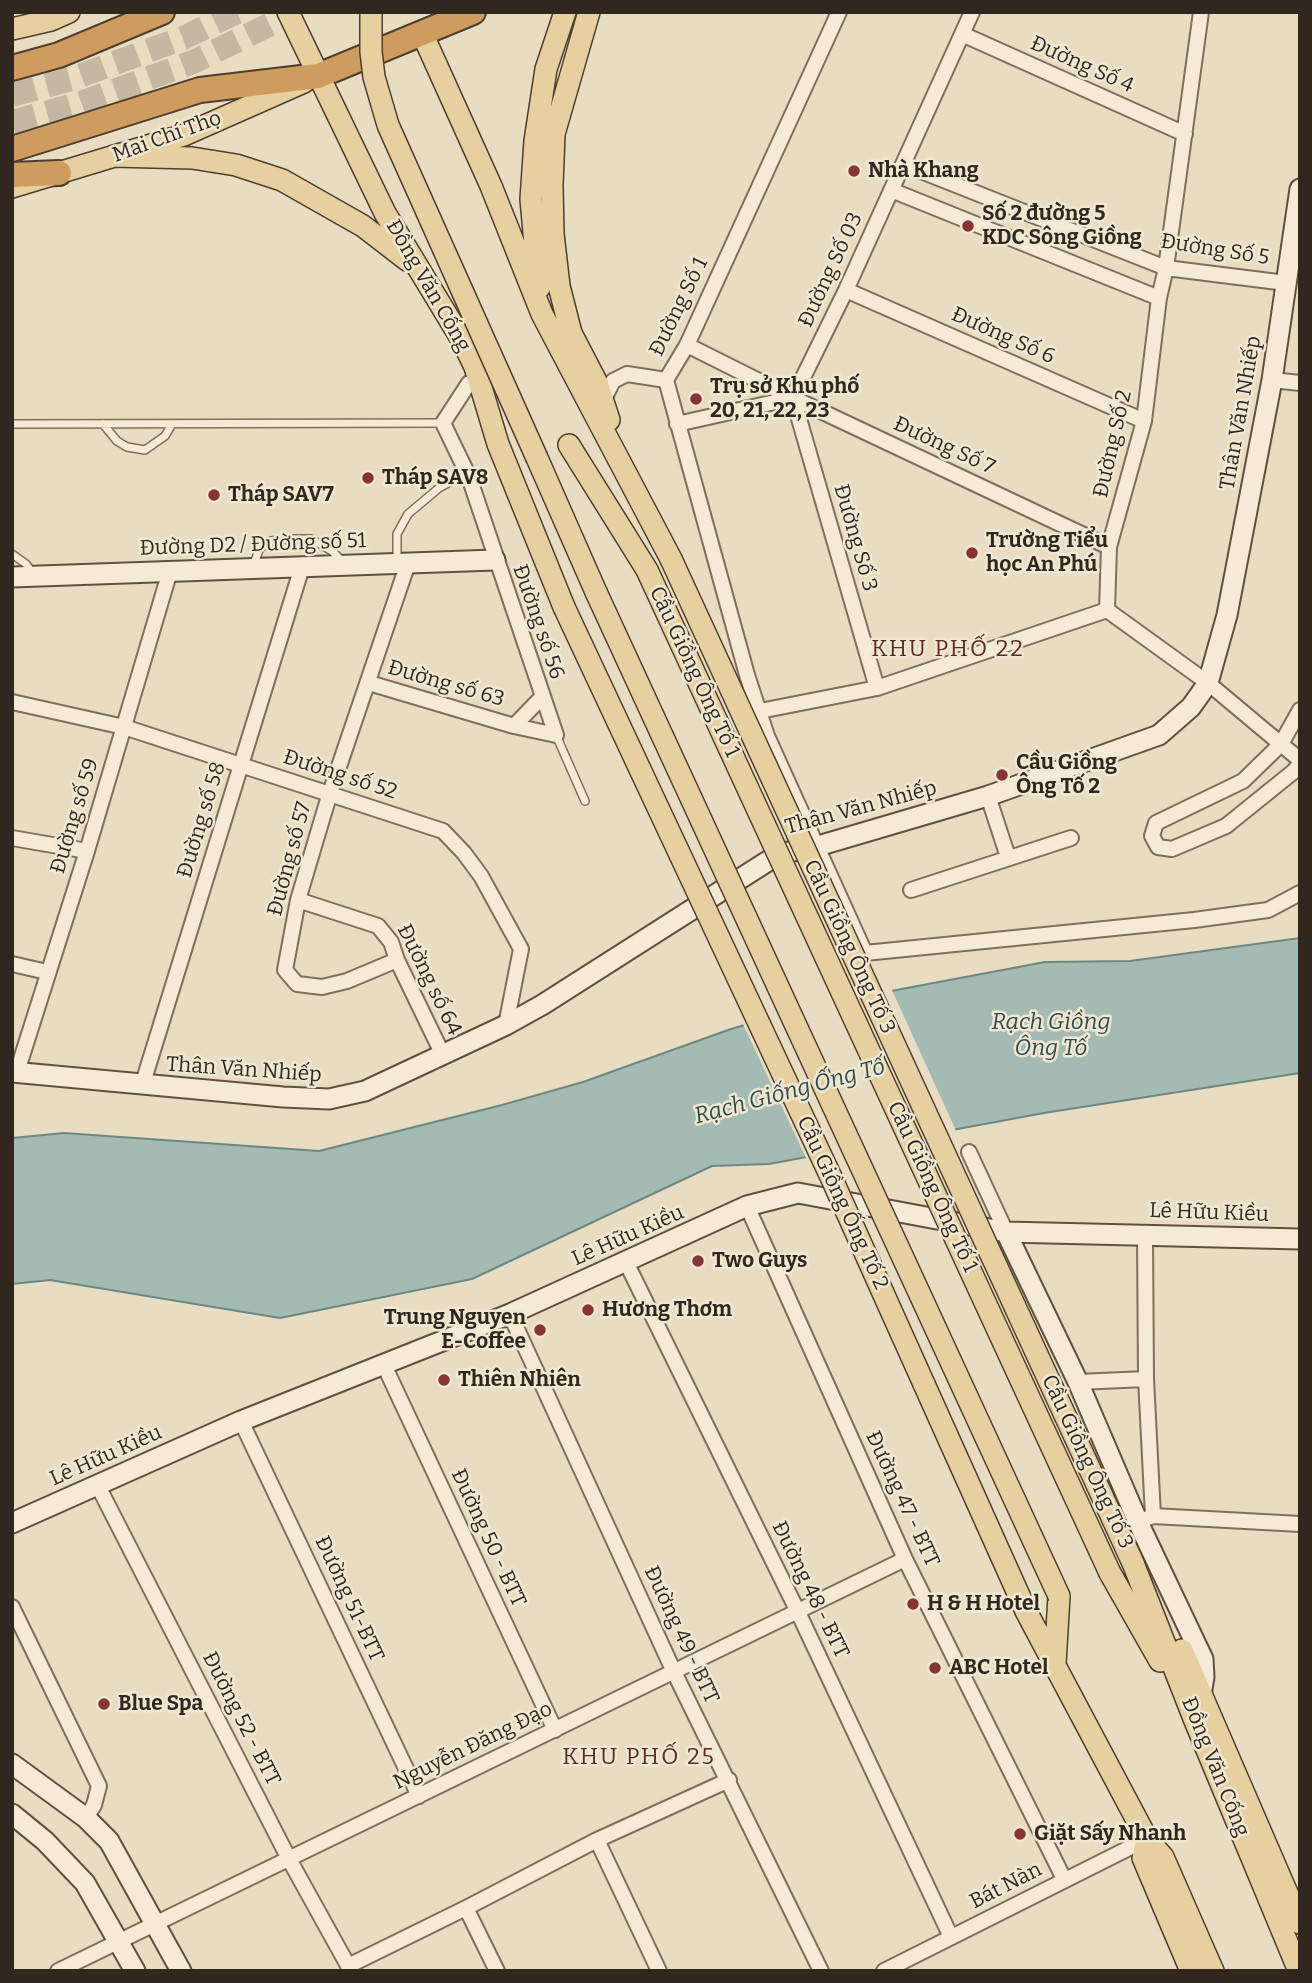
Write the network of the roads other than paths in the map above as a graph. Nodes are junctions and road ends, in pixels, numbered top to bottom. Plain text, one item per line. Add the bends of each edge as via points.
1 (69, 12) edge
2 (162, 12) edge
3 (288, 12) edge
4 (371, 12) edge
5 (473, 12) edge
6 (565, 12) edge
7 (589, 12) edge
8 (839, 12) edge
9 (972, 12) edge
10 (1201, 12) edge
11 (12, 29) edge
12 (422, 33) junction
13 (962, 34) junction
14 (12, 68) edge
15 (318, 76) junction
16 (1185, 134) junction
17 (12, 149) edge
18 (114, 156) junction
19 (903, 164) junction
20 (59, 173) junction
21 (12, 175) edge
22 (12, 187) edge
23 (1300, 188) edge
24 (891, 190) junction
25 (1166, 268) junction
26 (419, 270) junction
27 (1286, 283) junction
28 (846, 290) junction
29 (1159, 298) junction
30 (542, 314) junction
31 (687, 345) junction
32 (666, 380) junction
33 (1272, 380) junction
34 (479, 381) junction
35 (1300, 383) edge
36 (600, 392) junction
37 (793, 398) junction
38 (1144, 421) junction
39 (443, 423) junction
40 (12, 424) edge
41 (103, 424) junction
42 (172, 424) junction
43 (677, 424) junction
44 (570, 447) dead end
45 (469, 477) junction
46 (1109, 547) junction
47 (12, 554) edge
48 (677, 557) junction
49 (495, 560) junction
50 (403, 563) junction
51 (346, 565) junction
52 (302, 566) junction
53 (252, 568) junction
54 (170, 571) junction
55 (34, 576) junction
56 (12, 577) edge
57 (564, 607) joint
58 (1107, 610) junction
59 (369, 683) junction
60 (1208, 683) junction
61 (877, 688) junction
62 (541, 698) junction
63 (12, 702) edge
64 (1300, 710) edge
65 (760, 711) junction
66 (514, 726) junction
67 (124, 727) junction
68 (556, 735) junction
69 (1281, 744) junction
70 (1300, 762) edge
71 (241, 764) junction
72 (329, 796) junction
73 (989, 796) junction
74 (585, 801) dead end
75 (12, 838) edge
76 (1071, 838) dead end
77 (818, 846) junction
78 (87, 851) junction
79 (1008, 857) junction
80 (911, 890) dead end
81 (1300, 893) edge
82 (298, 900) junction
83 (397, 960) junction
84 (12, 964) edge
85 (47, 972) junction
86 (506, 1026) junction
87 (442, 1053) junction
88 (14, 1072) edge
89 (142, 1086) junction
90 (969, 1152) dead end
91 (747, 1206) junction
92 (1006, 1232) junction
93 (1145, 1234) junction
94 (1300, 1239) edge
95 (626, 1262) junction
96 (510, 1314) junction
97 (384, 1365) junction
98 (1146, 1380) junction
99 (1078, 1382) junction
100 (241, 1421) junction
101 (97, 1485) junction
102 (1146, 1519) junction
103 (12, 1522) edge
104 (1300, 1524) edge
105 (905, 1559) junction
106 (1139, 1560) junction
107 (12, 1607) edge
108 (798, 1612) junction
109 (1055, 1665) junction
110 (674, 1672) junction
111 (1201, 1695) junction
112 (1195, 1721) junction
113 (555, 1730) junction
114 (12, 1764) edge
115 (729, 1780) junction
116 (419, 1796) junction
117 (12, 1814) edge
118 (86, 1818) junction
119 (1147, 1839) junction
120 (597, 1840) junction
121 (289, 1859) junction
122 (1064, 1879) junction
123 (466, 1908) junction
124 (156, 1923) junction
125 (1300, 1923) edge
126 (951, 1937) junction
127 (117, 1942) junction
128 (349, 1968) edge
129 (58, 1971) edge
130 (135, 1971) edge
131 (181, 1971) edge
132 (497, 1971) edge
133 (659, 1971) edge
134 (821, 1971) edge
135 (884, 1971) edge
136 (1191, 1971) edge
137 (1213, 1971) edge
138 (1299, 1971) edge

1 - 11 main road
2 - 14 highway via 59,55
3 - 15 main road, Đồng Văn Cống
4 - 109 main road, bridge via 374,77 388,125 596,592 1059,1596
5 - 12 highway, Mai Chí Thọ
6 - 30 main road via 546,69 535,141 531,199
7 - 36 main road via 554,134 553,234 571,333
8 - 31 street, Đường Số 1
9 - 13 street, Đường Số 03
10 - 16 street, Đường Số 2
12 - 15 highway, Mai Chí Thọ
12 - 30 main road
13 - 16 street, Đường Số 4
13 - 19 street, Đường Số 03
15 - 17 highway, Mai Chí Thọ via 200,90
15 - 18 main road, Mai Chí Thọ via 184,135
15 - 26 main road, Đồng Văn Cống via 385,213
16 - 25 street, Đường Số 2
18 - 20 main road, Mai Chí Thọ
18 - 26 main road via 203,160 282,180 363,226
19 - 24 street, Đường Số 03
19 - 25 street, Đường Số 5
20 - 21 highway
20 - 22 main road, Mai Chí Thọ
23 - 27 street, Thân Văn Nhiếp
24 - 28 street, Đường Số 03
24 - 29 street
25 - 27 street, Đường Số 5
25 - 29 street, Đường Số 2
26 - 34 main road, Đồng Văn Cống via 457,329
27 - 33 street, Thân Văn Nhiếp
28 - 37 street, Đường Số 03
28 - 38 street, Đường Số 6
29 - 38 street, Đường Số 2
30 - 48 main road
31 - 32 street, Đường Số 1
31 - 37 street, Đường Số 7
32 - 36 street via 627,374
32 - 43 street, Đường Số 1
33 - 35 street
33 - 60 street, Thân Văn Nhiếp via 1227,615
34 - 39 street via 469,383
34 - 57 main road, Đồng Văn Cống via 498,444
36 - 48 main road
37 - 43 street
37 - 46 street, Đường Số 7
37 - 61 street, Đường Số 3
38 - 46 street, Đường Số 2
39 - 42 lane
39 - 45 street, Đường số 56
40 - 41 lane
41 - 42 lane
41 - 42 lane via 117,441 145,450 165,436
43 - 65 street, Đường Số 1
44 - 112 main road, Cầu Giồng Ông Tố 1, bridge via 647,570 1110,1573
45 - 49 street, Đường số 56
45 - 50 lane via 439,488 408,514 397,534 396,550
46 - 58 street, Đường Số 2
47 - 55 lane
48 - 106 main road, Cầu Giồng Ông Tố 3, bridge
49 - 50 street, Đường D2 / Đường số 51
49 - 62 street, Đường số 56
50 - 51 street, Đường D2 / Đường số 51
50 - 59 street, Đường số 57
51 - 52 street, Đường D2 / Đường số 51
51 - 53 lane via 311,539 288,539 260,548
52 - 53 street, Đường D2 / Đường số 51
52 - 71 street, Đường số 58
53 - 54 street, Đường D2 / Đường số 51
54 - 55 street, Đường D2 / Đường số 51
54 - 67 street, Đường số 59
55 - 56 street, Đường D2 / Đường số 51
57 - 109 main road, Cầu Giồng Ống Tố 2, bridge via 831,1177 1026,1611
58 - 60 street
58 - 61 street
59 - 66 street, Đường số 63
59 - 72 street, Đường số 57
60 - 69 street
60 - 73 street, Thân Văn Nhiếp via 1191,707 1159,735
61 - 65 street
62 - 66 street, Đường số 63
62 - 68 street, Đường số 56
63 - 67 street, Đường số 52
64 - 69 street
65 - 77 street, Đường Số 1
66 - 68 street, Đường số 63
67 - 71 street, Đường số 52
67 - 78 street, Đường số 59
68 - 74 lane
69 - 70 street
69 - 70 street via 1242,781 1156,823 1152,836 1158,847 1172,849 1226,826
71 - 72 street, Đường số 52
71 - 89 street, Đường số 58
72 - 82 street, Đường số 57
72 - 86 street, Đường số 52 via 443,831 464,853 521,949
73 - 77 street, Thân Văn Nhiếp
73 - 79 street
75 - 78 street
76 - 79 street
77 - 81 street, Đường Số 1 via 865,953 1268,910
77 - 86 street, Thân Văn Nhiếp via 779,854
78 - 85 street, Đường số 59
79 - 80 street
82 - 83 street, Đường số 64 via 378,926 391,942
82 - 83 street, Đường số 57 via 285,970 297,984 322,987 348,981
83 - 87 street, Đường số 64
84 - 85 street
85 - 88 street, Đường số 59
86 - 87 street, Thân Văn Nhiếp
87 - 89 street, Thân Văn Nhiếp via 365,1091 329,1099
88 - 89 street, Thân Văn Nhiếp
90 - 92 street
91 - 92 street, Lê Hữu Kiều via 797,1193
91 - 95 street, Lê Hữu Kiều
91 - 105 street, Đường 47 - BTT
92 - 93 street, Lê Hữu Kiều
92 - 99 street
93 - 94 street, Lê Hữu Kiều
93 - 98 street
95 - 96 street, Lê Hữu Kiều
95 - 108 street, Đường 48 - BTT
96 - 97 street, Lê Hữu Kiều
96 - 110 street, Đường 49 - BTT
97 - 100 street, Lê Hữu Kiều
97 - 113 street, Đường 50 - BTT
98 - 99 street
98 - 102 street
99 - 102 street
100 - 101 street, Lê Hữu Kiều
100 - 116 street, Đường 51-BTT
101 - 103 street, Lê Hữu Kiều
101 - 121 street, Đường 52 - BTT
102 - 104 street
102 - 111 street via 1203,1660
105 - 108 street, Nguyễn Đăng Đạo
105 - 122 street, Đường 47 - BTT
106 - 111 main road, Đồng Văn Cống
106 - 112 main road, Đồng Văn Cống
107 - 118 street via 99,1786
108 - 110 street, Nguyễn Đăng Đạo
108 - 126 street, Đường 48 - BTT
109 - 119 main road
110 - 113 street, Nguyễn Đăng Đạo
110 - 115 street, Đường 49 - BTT
111 - 112 main road
111 - 125 main road, Đồng Văn Cống
112 - 138 main road, Đồng Văn Cống
113 - 116 street, Nguyễn Đăng Đạo
114 - 118 street
115 - 120 street
115 - 134 street, Đường 49 - BTT
116 - 121 street, Nguyễn Đăng Đạo
117 - 127 street via 85,1883
118 - 124 street via 109,1842
119 - 122 street, Bát Nàn
119 - 136 main road via 1143,1858
119 - 137 main road via 1163,1857
120 - 123 street
120 - 133 street
121 - 124 street, Nguyễn Đăng Đạo
121 - 128 street, Đường 52 - BTT
122 - 126 street, Bát Nàn
123 - 128 street
123 - 132 street
124 - 127 street, Nguyễn Đăng Đạo
124 - 131 street
126 - 135 street, Bát Nàn
127 - 129 street, Nguyễn Đăng Đạo
127 - 130 street

